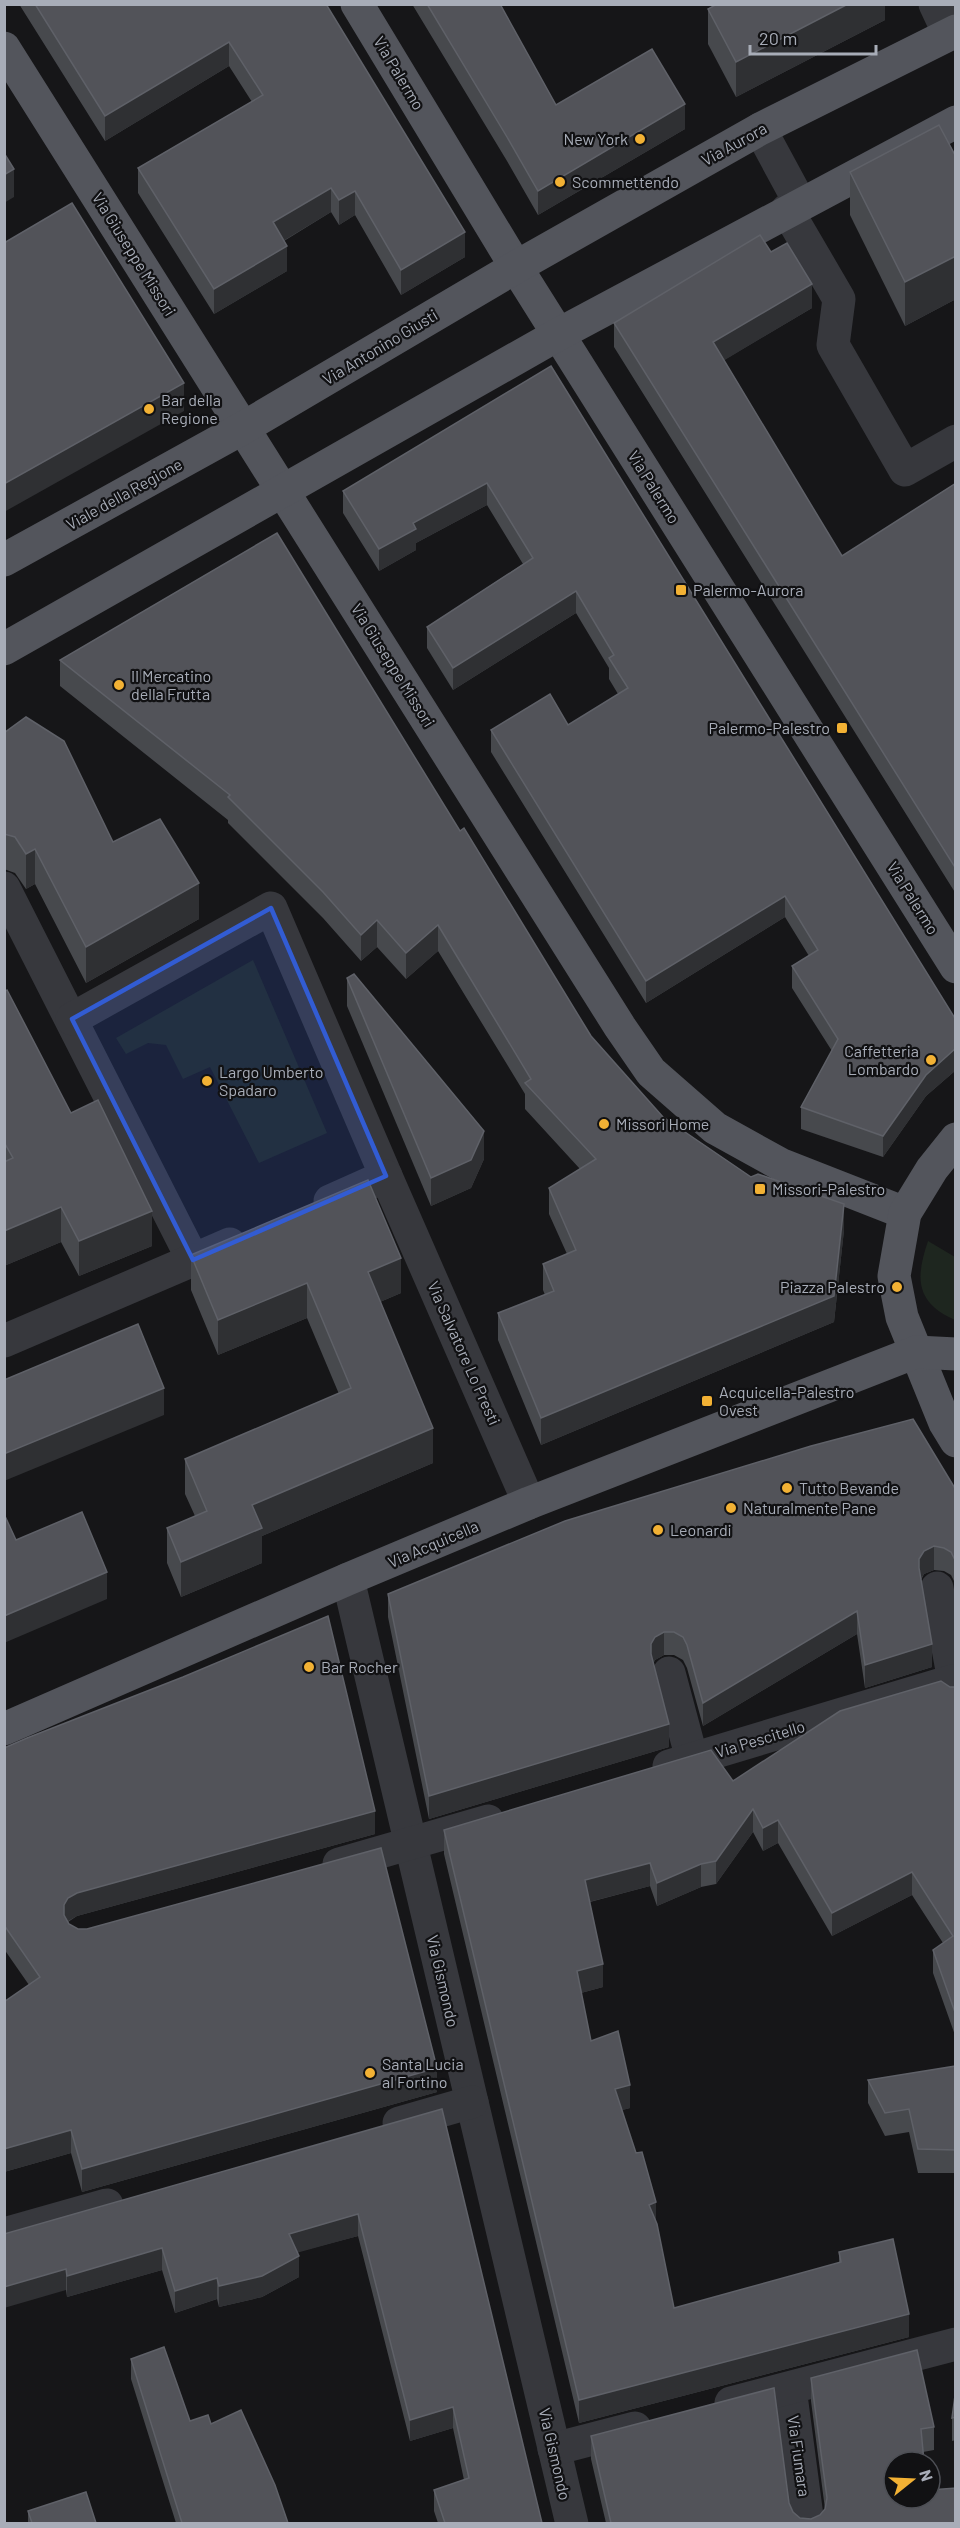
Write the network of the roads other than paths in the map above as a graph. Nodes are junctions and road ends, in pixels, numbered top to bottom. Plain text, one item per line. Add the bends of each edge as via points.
1 (357, 4) edge
2 (935, 4) edge
3 (953, 37) edge
4 (4, 48) edge
5 (956, 122) edge
6 (760, 129) junction
7 (793, 207) junction
8 (516, 267) junction
9 (559, 334) junction
10 (243, 428) junction
11 (956, 441) edge
12 (284, 490) junction
13 (4, 560) edge
14 (4, 649) edge
15 (4, 888) edge
16 (956, 967) edge
17 (66, 1008) junction
18 (956, 1139) edge
19 (392, 1190) junction
20 (905, 1213) junction
21 (300, 1214) edge
22 (257, 1232) edge
23 (193, 1260) junction
24 (4, 1341) edge
25 (916, 1352) junction
26 (956, 1353) edge
27 (956, 1441) edge
28 (529, 1503) junction
29 (348, 1579) junction
30 (937, 1588) dead end
31 (669, 1673) dead end
32 (954, 1686) edge
33 (4, 1729) edge
34 (692, 1759) junction
35 (636, 1776) edge
36 (512, 1814) edge
37 (411, 1844) junction
38 (309, 1872) edge
39 (472, 2102) junction
40 (371, 2131) edge
41 (134, 2198) edge
42 (4, 2234) edge
43 (956, 2344) edge
44 (790, 2388) junction
45 (700, 2411) edge
46 (666, 2420) edge
47 (554, 2449) junction
48 (572, 2523) edge
49 (808, 2523) edge

1 - 8 main road, Via Palermo
2 - 3 street
3 - 6 main road, Via Aurora
4 - 10 main road, Via Giuseppe Missori
5 - 7 main road
6 - 7 street
6 - 8 main road, Via Aurora
7 - 9 main road
7 - 11 street via 839,299 833,345 905,470
8 - 9 main road, Via Palermo
8 - 10 main road, Via Antonino Giusti
9 - 12 main road
9 - 16 main road, Via Palermo
10 - 12 main road, Via Giuseppe Missori
10 - 13 main road, Viale della Regione
12 - 14 main road
12 - 20 main road, Via Giuseppe Missori via 651,1072 715,1128 780,1164
15 - 17 street
17 - 19 street, Via Salvatore Lo Presti via 271,908
17 - 23 street
18 - 20 main road
19 - 21 street
19 - 28 street, Via Salvatore Lo Presti
20 - 25 main road via 894,1276 902,1317
22 - 23 street
23 - 24 street
25 - 26 main road
25 - 27 main road
25 - 28 main road, Via Acquicella
28 - 29 main road, Via Acquicella
29 - 33 main road, Via Acquicella
29 - 37 street, Via Gismondo
30 - 32 street
31 - 34 street
32 - 34 street, Via Pescitello
34 - 35 street, Via Pescitello
36 - 37 street
37 - 38 street
37 - 39 street, Via Gismondo
39 - 40 street
39 - 47 street, Via Gismondo
41 - 42 street
43 - 44 street
44 - 45 street
44 - 49 street, Via Fiumara
46 - 47 street
47 - 48 street, Via Gismondo

